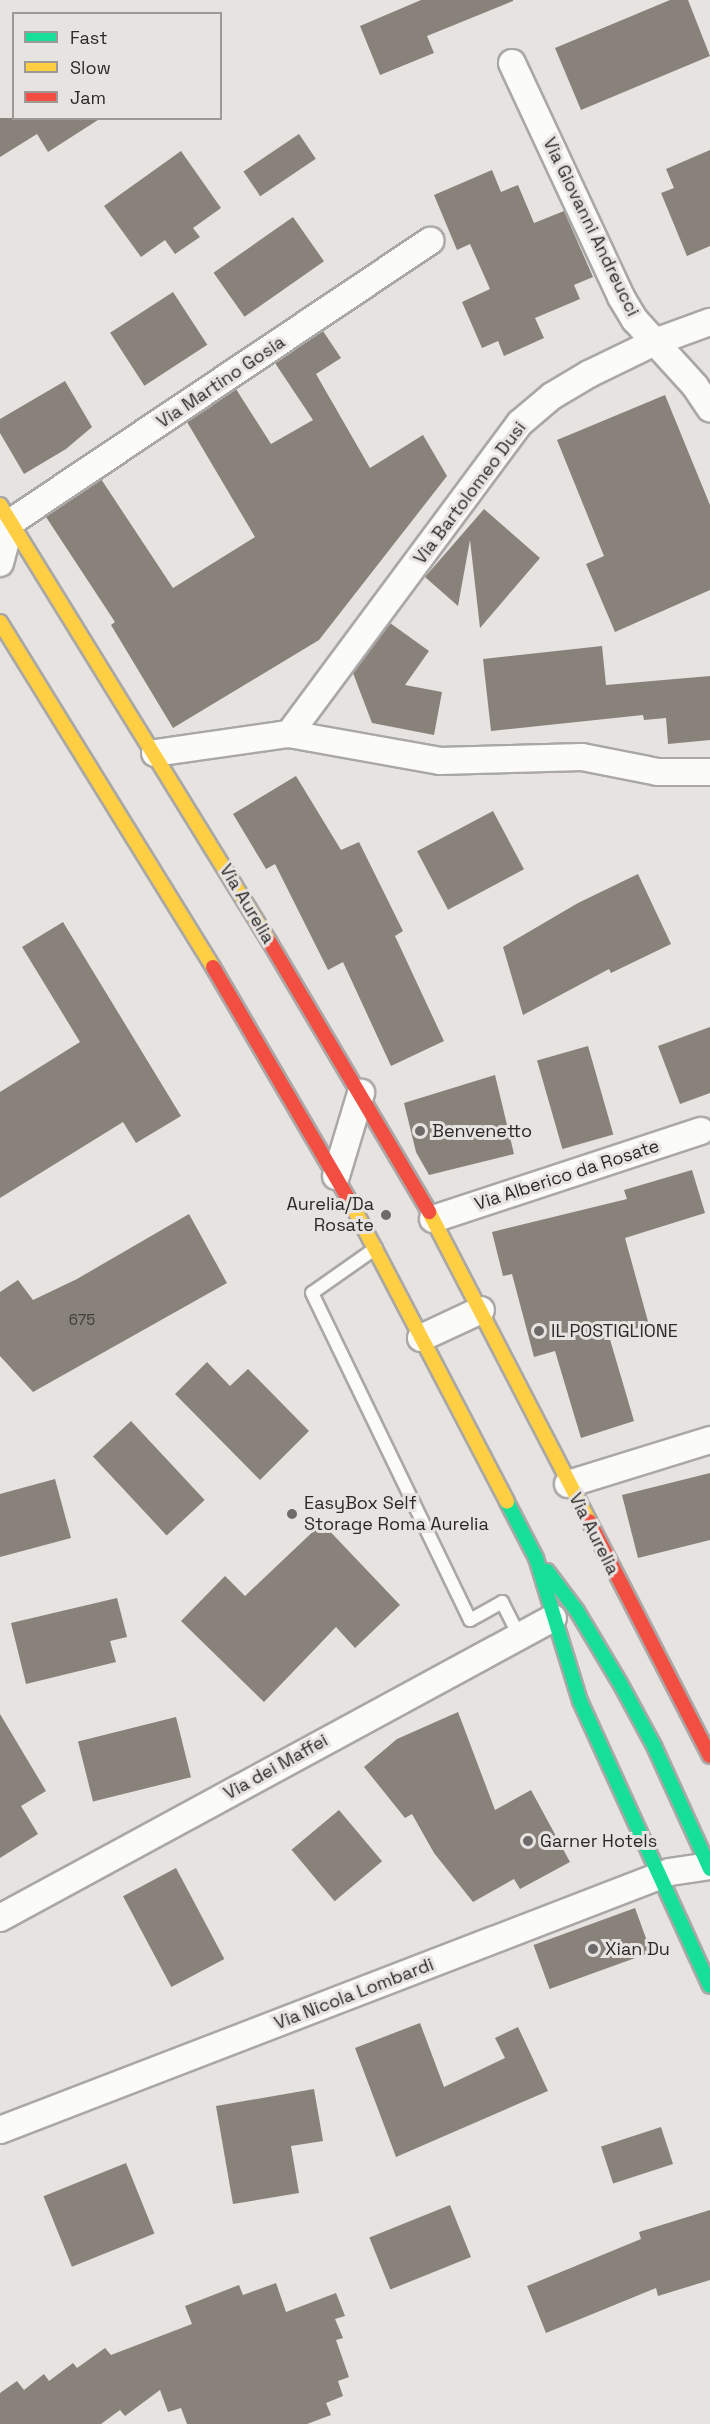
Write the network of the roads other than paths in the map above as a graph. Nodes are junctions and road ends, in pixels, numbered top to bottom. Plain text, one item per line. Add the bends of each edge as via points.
1 (512, 63) dead end
2 (430, 241) dead end
3 (710, 322) edge
4 (654, 342) junction
5 (710, 408) edge
6 (6, 514) edge
7 (0, 562) edge
8 (0, 622) edge
9 (289, 734) junction
10 (155, 753) junction
11 (710, 772) edge
12 (361, 1093) junction
13 (701, 1131) dead end
14 (336, 1176) junction
15 (434, 1219) junction
16 (377, 1248) junction
17 (481, 1310) junction
18 (421, 1338) junction
19 (710, 1440) edge
20 (568, 1484) junction
21 (536, 1558) junction
22 (553, 1618) junction
23 (519, 1635) junction
24 (710, 1756) edge
25 (710, 1867) edge
26 (660, 1876) junction
27 (0, 1918) edge
28 (710, 1986) edge
29 (0, 2130) edge

1 - 4 street, Via Giovanni Andreucci via 621,297
2 - 6 street, Via Martino Gosia
3 - 4 street, Via Bartolomeo Dusi
4 - 5 street, Via Giovanni Andreucci
4 - 9 street, Via Bartolomeo Dusi via 568,386 520,423
6 - 7 street
6 - 10 main road, Via Aurelia
8 - 14 main road via 264,1050
9 - 10 street
9 - 11 street via 440,761 582,757 657,772
10 - 12 main road, Via Aurelia
12 - 14 street
12 - 15 main road, Via Aurelia
13 - 15 street, Via Alberico da Rosate
14 - 16 main road
15 - 17 main road, Via Aurelia
16 - 18 main road
16 - 23 lane via 312,1293 470,1620 502,1602
17 - 18 street
17 - 20 main road, Via Aurelia
18 - 21 main road
19 - 20 street
20 - 24 main road, Via Aurelia
21 - 22 main road
21 - 25 main road via 577,1611 620,1683
22 - 23 street, Via dei Maffei
22 - 26 main road via 580,1701
23 - 27 street, Via dei Maffei
25 - 26 street, Via Nicola Lombardi via 683,1868
26 - 28 main road
26 - 29 street, Via Nicola Lombardi

